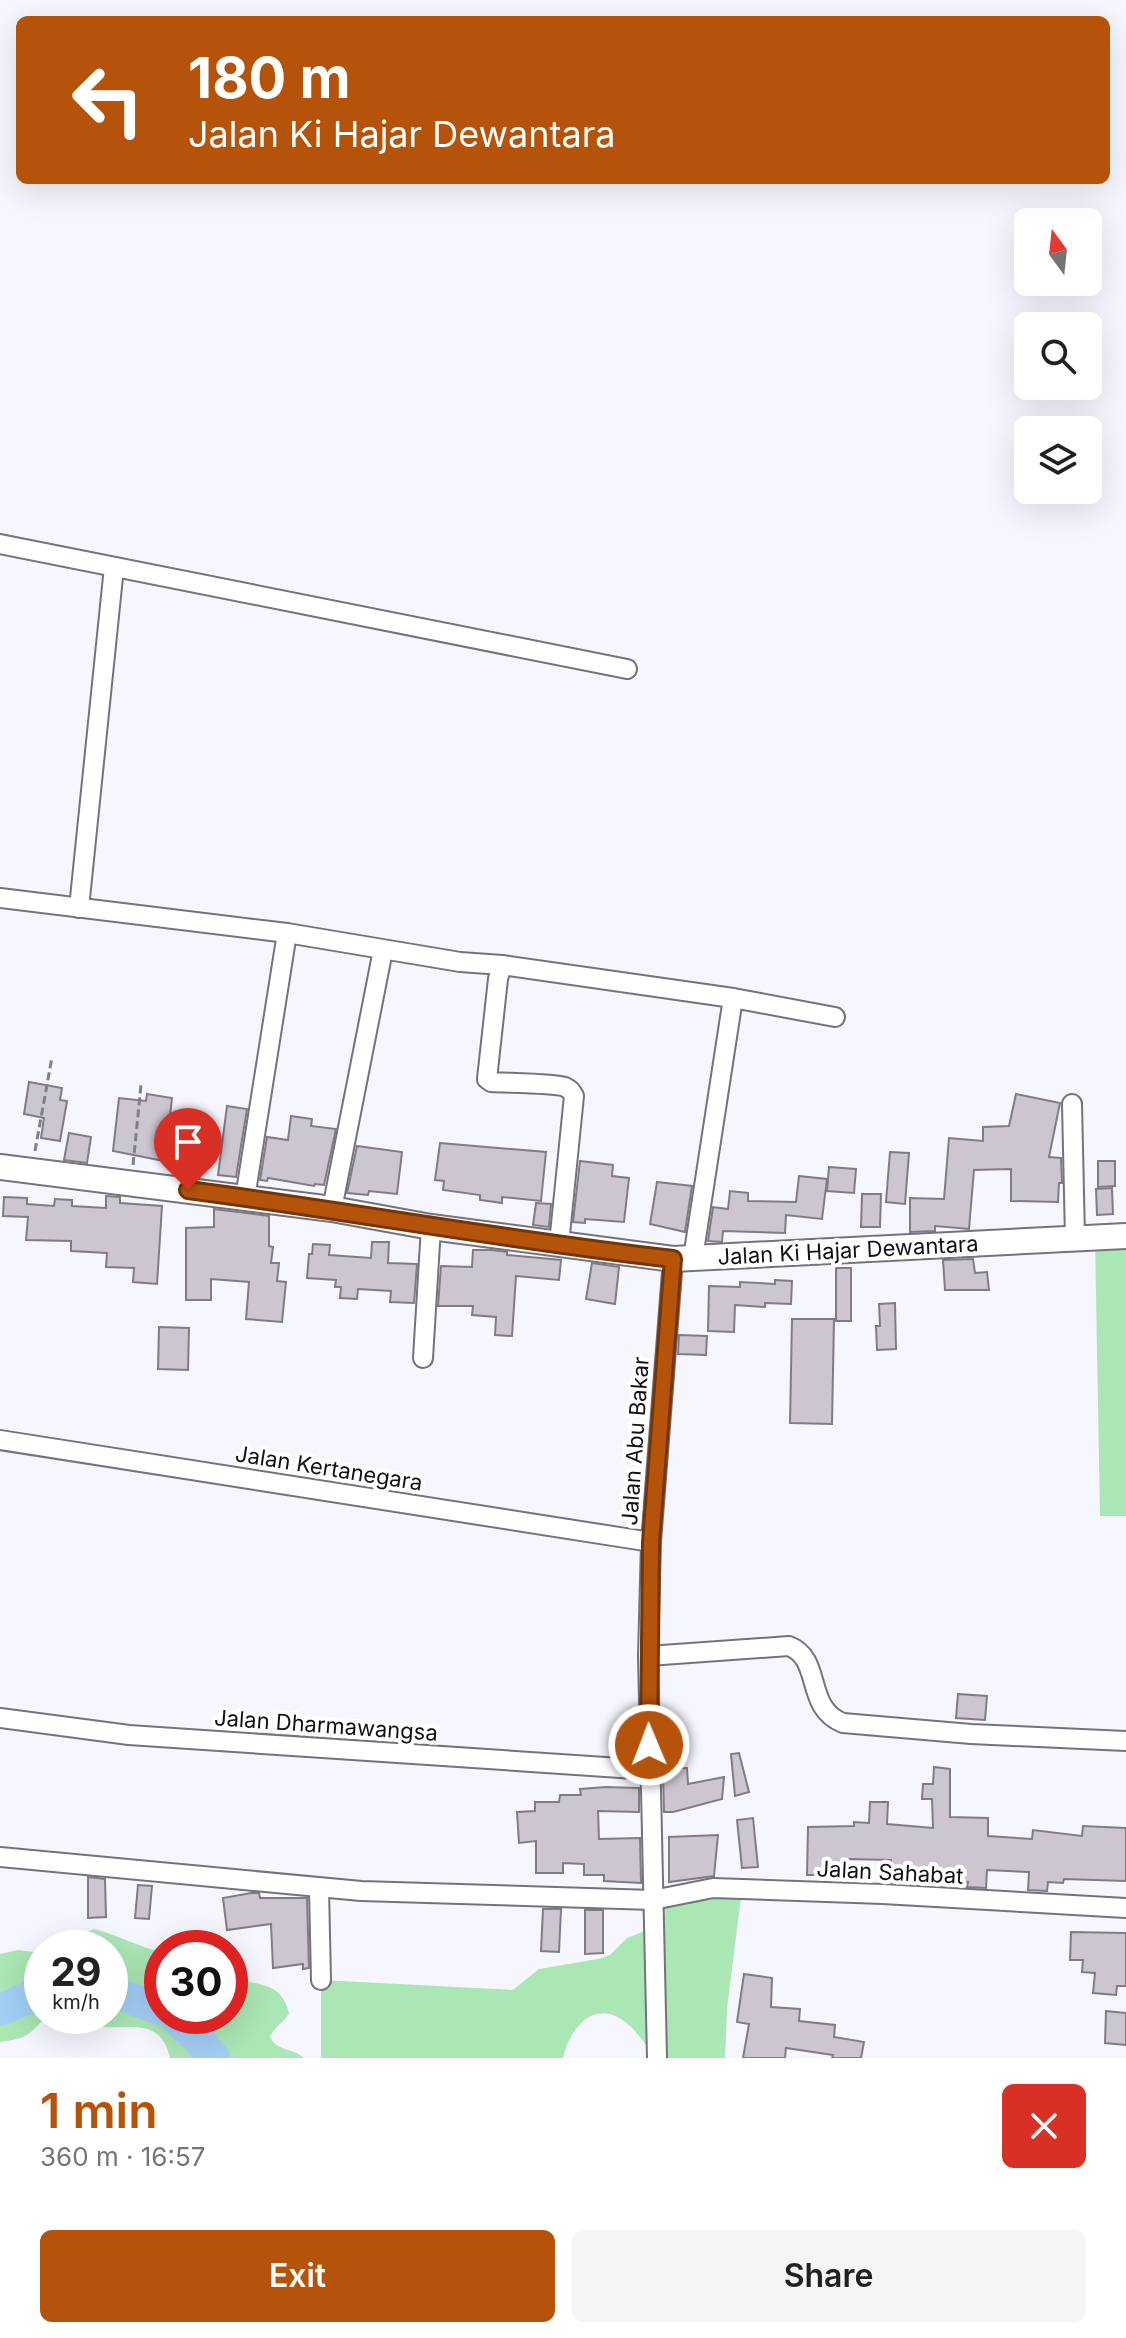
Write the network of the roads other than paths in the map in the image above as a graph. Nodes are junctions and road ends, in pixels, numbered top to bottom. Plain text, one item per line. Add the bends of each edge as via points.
1 (0, 544) edge
2 (114, 567) junction
3 (627, 669) dead end
4 (0, 898) edge
5 (79, 908) junction
6 (287, 933) junction
7 (383, 950) junction
8 (502, 965) junction
9 (733, 998) junction
10 (835, 1017) dead end
11 (1072, 1104) dead end
12 (0, 1167) edge
13 (245, 1198) junction
14 (332, 1209) junction
15 (431, 1227) junction
16 (1126, 1236) edge
17 (1075, 1238) junction
18 (559, 1244) junction
19 (683, 1258) junction
20 (423, 1358) dead end
21 (0, 1440) edge
22 (651, 1542) junction
23 (648, 1656) junction
24 (0, 1718) edge
25 (1126, 1741) edge
26 (650, 1770) junction
27 (0, 1857) edge
28 (319, 1889) junction
29 (653, 1900) junction
30 (1126, 1908) edge
31 (321, 1980) dead end
32 (657, 2058) edge

1 - 2 street
2 - 3 street
2 - 5 street
4 - 5 street
5 - 6 street
6 - 7 street
6 - 13 street
7 - 8 street
7 - 14 street
8 - 9 street
8 - 18 street via 487,1079 560,1085 574,1096
9 - 10 street
9 - 19 street, Jalan Abu Bakar
11 - 17 street
12 - 13 main road, Jalan Ki Hajar Dewantara
13 - 14 main road, Jalan Ki Hajar Dewantara
14 - 15 main road, Jalan Ki Hajar Dewantara
15 - 18 main road, Jalan Ki Hajar Dewantara
15 - 20 street
16 - 17 main road, Jalan Ki Hajar Dewantara
17 - 19 main road, Jalan Ki Hajar Dewantara
18 - 19 main road, Jalan Ki Hajar Dewantara
19 - 22 street, Jalan Abu Bakar
21 - 22 street, Jalan Kertanegara
22 - 23 street, Jalan Abu Bakar
23 - 25 street via 789,1646 806,1659 828,1716 843,1723
23 - 26 street, Jalan Abu Bakar
24 - 26 street, Jalan Dharmawangsa via 129,1735
26 - 29 street, Jalan Abu Bakar
27 - 28 street, Jalan Sahabat
28 - 29 street, Jalan Sahabat
28 - 31 street
29 - 30 street, Jalan Sahabat via 713,1888
29 - 32 street, Jalan Abu Bakar

